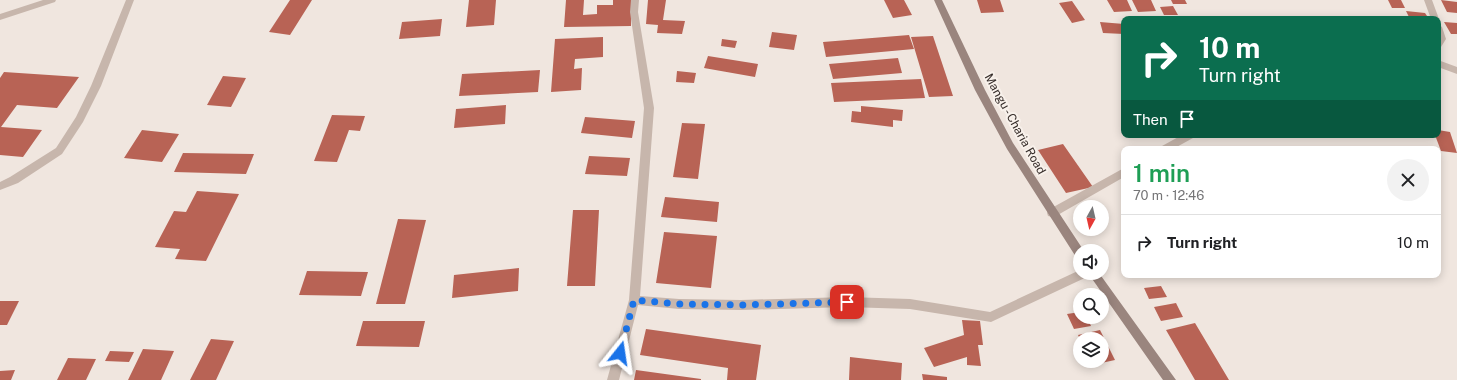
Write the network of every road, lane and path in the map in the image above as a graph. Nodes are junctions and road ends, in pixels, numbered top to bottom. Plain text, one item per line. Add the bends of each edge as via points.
1 (52, 0) edge
2 (130, 0) edge
3 (636, 0) edge
4 (938, 0) edge
5 (1428, 0) edge
6 (1434, 16) edge
7 (0, 17) edge
8 (1441, 64) edge
9 (1457, 71) edge
10 (1185, 138) edge
11 (1170, 146) edge
12 (1121, 174) edge
13 (0, 186) edge
14 (1052, 213) junction
15 (1073, 244) edge
16 (1073, 279) edge
17 (1098, 280) edge
18 (634, 300) junction
19 (613, 380) edge
20 (1170, 380) edge

1 - 7 street
2 - 13 street via 96,86 80,119 58,151 14,180
3 - 18 street via 634,12 649,108
4 - 14 street, Mangu - Charia Road via 980,90 1010,146
5 - 6 street
8 - 9 street
10 - 11 street
12 - 14 street
14 - 15 street, Mangu - Charia Road
16 - 18 street via 990,317 910,304 847,302 742,305
17 - 20 street
18 - 19 street

